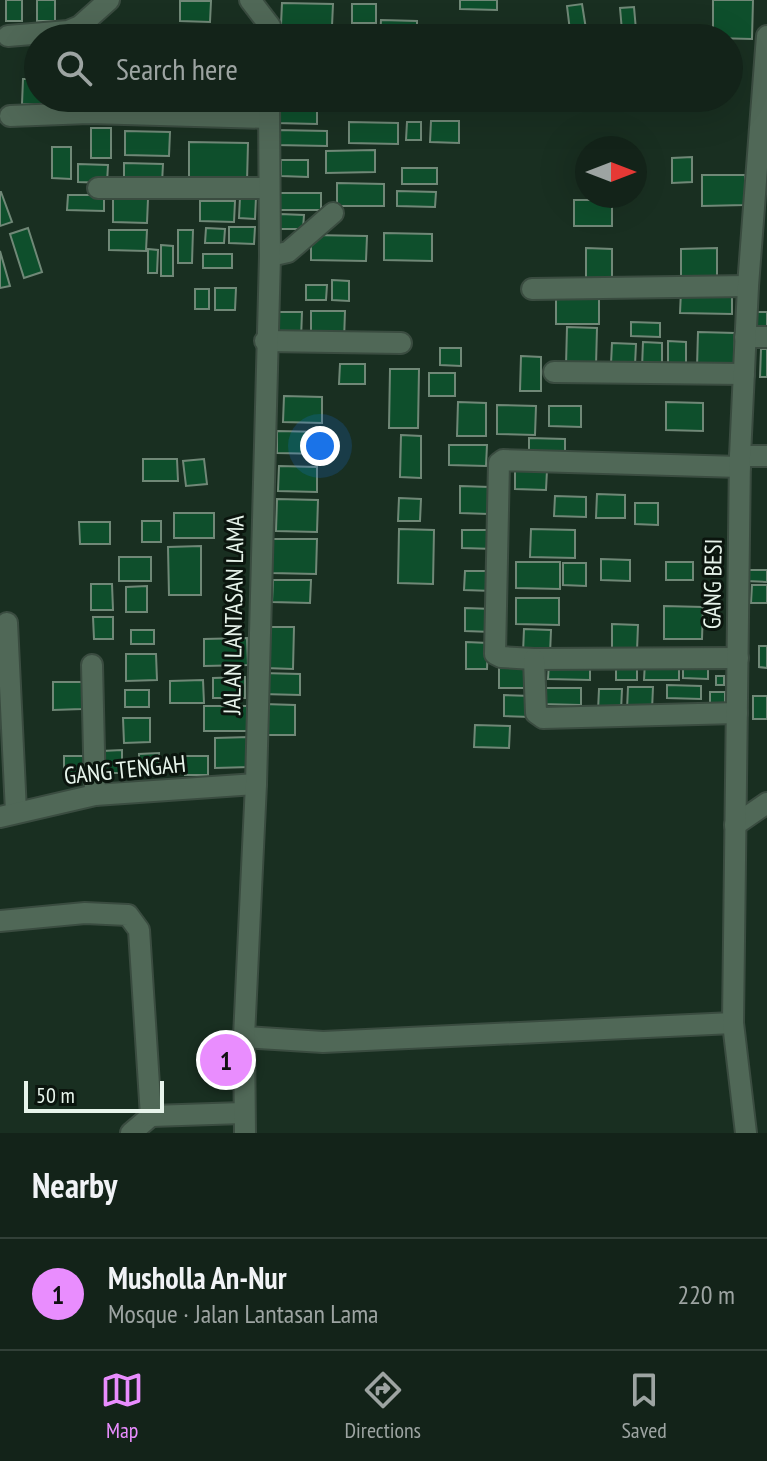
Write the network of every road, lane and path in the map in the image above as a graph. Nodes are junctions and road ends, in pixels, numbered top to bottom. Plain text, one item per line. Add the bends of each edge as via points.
1 (109, 0) edge
2 (250, 0) edge
3 (82, 24) edge
4 (268, 24) edge
5 (24, 35) edge
6 (8, 36) dead end
7 (767, 36) edge
8 (125, 112) edge
9 (268, 112) edge
10 (10, 116) dead end
11 (98, 188) dead end
12 (269, 188) junction
13 (333, 213) dead end
14 (270, 256) junction
15 (748, 286) junction
16 (532, 289) dead end
17 (745, 337) junction
18 (767, 337) edge
19 (265, 341) junction
20 (401, 343) dead end
21 (554, 372) dead end
22 (744, 374) junction
23 (767, 456) edge
24 (740, 462) junction
25 (7, 623) dead end
26 (738, 658) junction
27 (534, 659) junction
28 (92, 665) dead end
29 (737, 713) junction
30 (256, 784) junction
31 (95, 795) junction
32 (767, 803) edge
33 (8, 814) edge
34 (735, 825) junction
35 (0, 921) edge
36 (733, 1023) junction
37 (244, 1037) junction
38 (151, 1116) junction
39 (244, 1123) edge
40 (131, 1133) edge
41 (746, 1133) edge

1 - 3 street
2 - 4 street
5 - 6 street
7 - 15 street, GANG BESI
8 - 10 street
9 - 12 street, JALAN LANTASAN LAMA
11 - 12 street
12 - 14 street, JALAN LANTASAN LAMA
13 - 14 street via 288,252
14 - 19 street, JALAN LANTASAN LAMA
15 - 16 street
15 - 17 street, GANG BESI
17 - 18 street
17 - 22 street, GANG BESI
19 - 20 street
19 - 30 street, JALAN LANTASAN LAMA
21 - 22 street
22 - 24 street, GANG BESI
23 - 24 street
24 - 26 street, GANG BESI
24 - 27 street via 503,460 495,654
25 - 33 street
26 - 27 street
26 - 29 street, GANG BESI
27 - 29 street via 536,713 543,718
28 - 31 street
29 - 34 street, GANG BESI
30 - 31 street, GANG TENGAH
30 - 37 street, JALAN LANTASAN LAMA
31 - 33 street, GANG TENGAH
32 - 34 street
34 - 36 street, GANG BESI
35 - 38 street via 103,913 128,915 135,922
36 - 37 street via 323,1042
36 - 41 street, GANG BESI
37 - 39 street, JALAN LANTASAN LAMA
38 - 39 street
38 - 40 street

